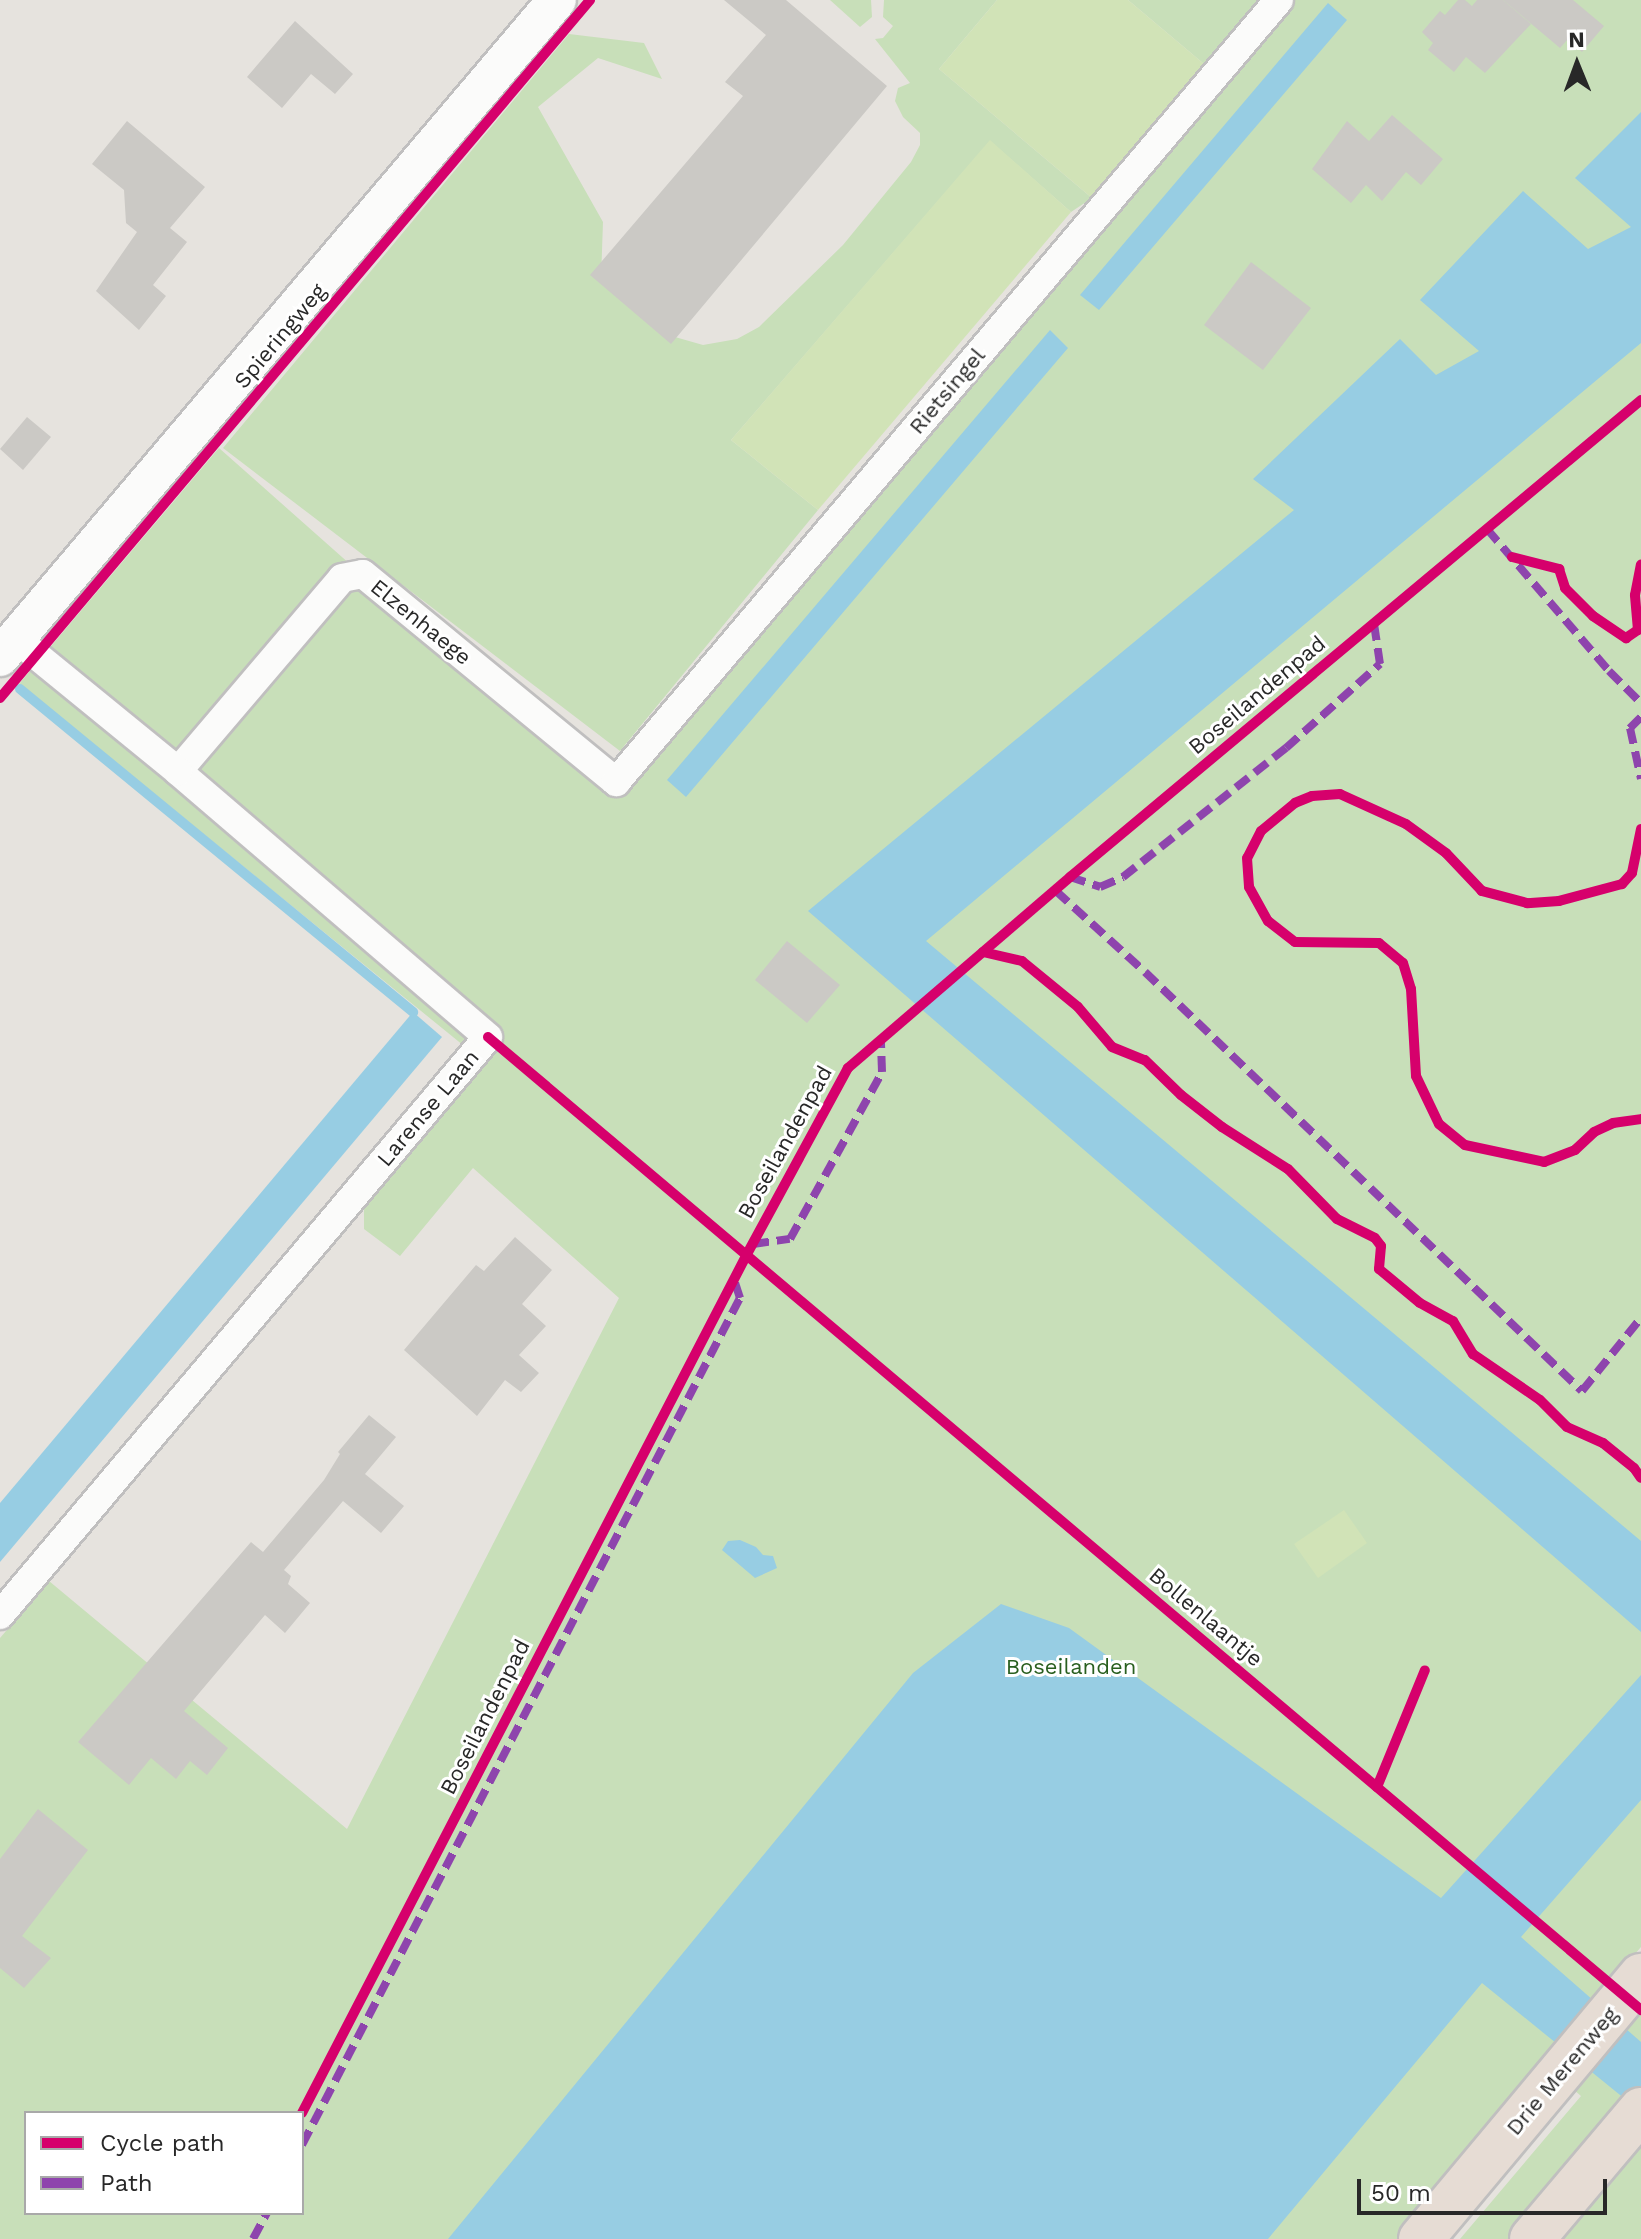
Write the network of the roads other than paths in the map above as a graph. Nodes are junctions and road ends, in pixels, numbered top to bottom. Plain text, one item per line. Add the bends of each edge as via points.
1 (557, 0) edge
2 (1279, 0) edge
3 (8, 648) edge
4 (178, 771) junction
5 (616, 782) joint
6 (0, 1615) edge
7 (1641, 1976) edge
8 (1638, 2114) edge
9 (1421, 2239) edge
10 (1532, 2239) edge

1 - 3 street, Spieringweg
2 - 5 street, Rietsingel
3 - 4 street, Larense Laan
4 - 5 street, Elzenhaege via 342,578 363,574
4 - 6 street, Larense Laan via 488,1037
7 - 9 highway, Drie Merenweg
8 - 10 highway

